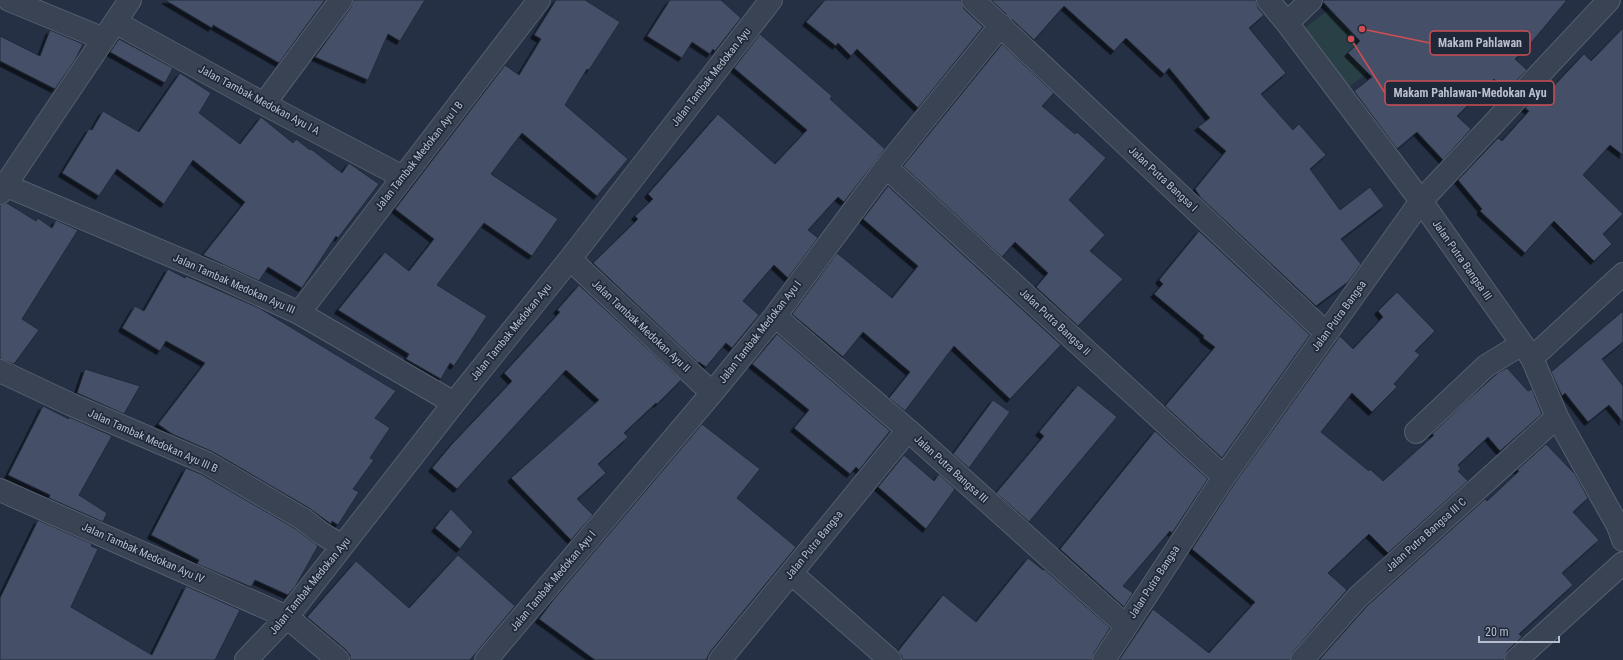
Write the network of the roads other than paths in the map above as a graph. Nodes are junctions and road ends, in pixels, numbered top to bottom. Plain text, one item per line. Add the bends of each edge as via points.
1 (9, 0) edge
2 (130, 0) edge
3 (341, 0) edge
4 (539, 0) edge
5 (771, 0) edge
6 (973, 0) edge
7 (1268, 0) edge
8 (1311, 0) edge
9 (1609, 0) edge
10 (1287, 23) junction
11 (1001, 25) junction
12 (110, 30) junction
13 (264, 104) junction
14 (886, 167) junction
15 (403, 177) junction
16 (2, 187) edge
17 (1421, 201) junction
18 (570, 259) junction
19 (1623, 274) edge
20 (299, 313) junction
21 (775, 316) junction
22 (1326, 333) junction
23 (1527, 351) junction
24 (0, 371) edge
25 (712, 393) junction
26 (454, 403) junction
27 (1557, 417) junction
28 (908, 430) junction
29 (1416, 432) dead end
30 (1224, 477) junction
31 (0, 490) edge
32 (1621, 530) edge
33 (342, 546) junction
34 (1623, 563) edge
35 (791, 573) junction
36 (287, 617) junction
37 (1126, 626) junction
38 (246, 660) edge
39 (338, 660) edge
40 (486, 660) edge
41 (720, 660) edge
42 (890, 660) edge
43 (1104, 660) edge
44 (1302, 660) edge
45 (1516, 660) edge

1 - 12 street, Jalan Tambak Medokan Ayu I A
2 - 12 street
3 - 13 street
4 - 15 street, Jalan Tambak Medokan Ayu I B
5 - 18 street, Jalan Tambak Medokan Ayu
6 - 11 street
7 - 10 street, Jalan Putra Bangsa III
8 - 10 street
9 - 17 street, Jalan Putra Bangsa
10 - 17 street, Jalan Putra Bangsa III
11 - 14 street, Jalan Tambak Medokan Ayu I
11 - 22 street, Jalan Putra Bangsa I
12 - 13 street, Jalan Tambak Medokan Ayu I A
12 - 16 street
13 - 15 street, Jalan Tambak Medokan Ayu I A
14 - 21 street, Jalan Tambak Medokan Ayu I
14 - 30 street, Jalan Putra Bangsa II
15 - 20 street, Jalan Tambak Medokan Ayu I B
16 - 20 street, Jalan Tambak Medokan Ayu III via 219,276
17 - 22 street, Jalan Putra Bangsa
17 - 23 street, Jalan Putra Bangsa III
18 - 25 street, Jalan Tambak Medokan Ayu II
18 - 26 street, Jalan Tambak Medokan Ayu
19 - 23 street
20 - 26 street, Jalan Tambak Medokan Ayu III
21 - 25 street, Jalan Tambak Medokan Ayu I
21 - 28 street, Jalan Putra Bangsa III
22 - 30 street, Jalan Putra Bangsa
23 - 27 street, Jalan Putra Bangsa III
23 - 29 street via 1486,366
24 - 33 street, Jalan Tambak Medokan Ayu III B via 70,404 207,462 303,519
25 - 40 street, Jalan Tambak Medokan Ayu I
26 - 33 street, Jalan Tambak Medokan Ayu
27 - 32 street, Jalan Putra Bangsa III
27 - 44 street, Jalan Putra Bangsa III C via 1358,597
28 - 35 street, Jalan Putra Bangsa
28 - 37 street, Jalan Putra Bangsa III
30 - 37 street, Jalan Putra Bangsa
31 - 36 street, Jalan Tambak Medokan Ayu IV
33 - 36 street, Jalan Tambak Medokan Ayu
34 - 45 street
35 - 41 street, Jalan Putra Bangsa
35 - 42 street
36 - 38 street, Jalan Tambak Medokan Ayu
36 - 39 street, Jalan Tambak Medokan Ayu IV
37 - 43 street, Jalan Putra Bangsa

